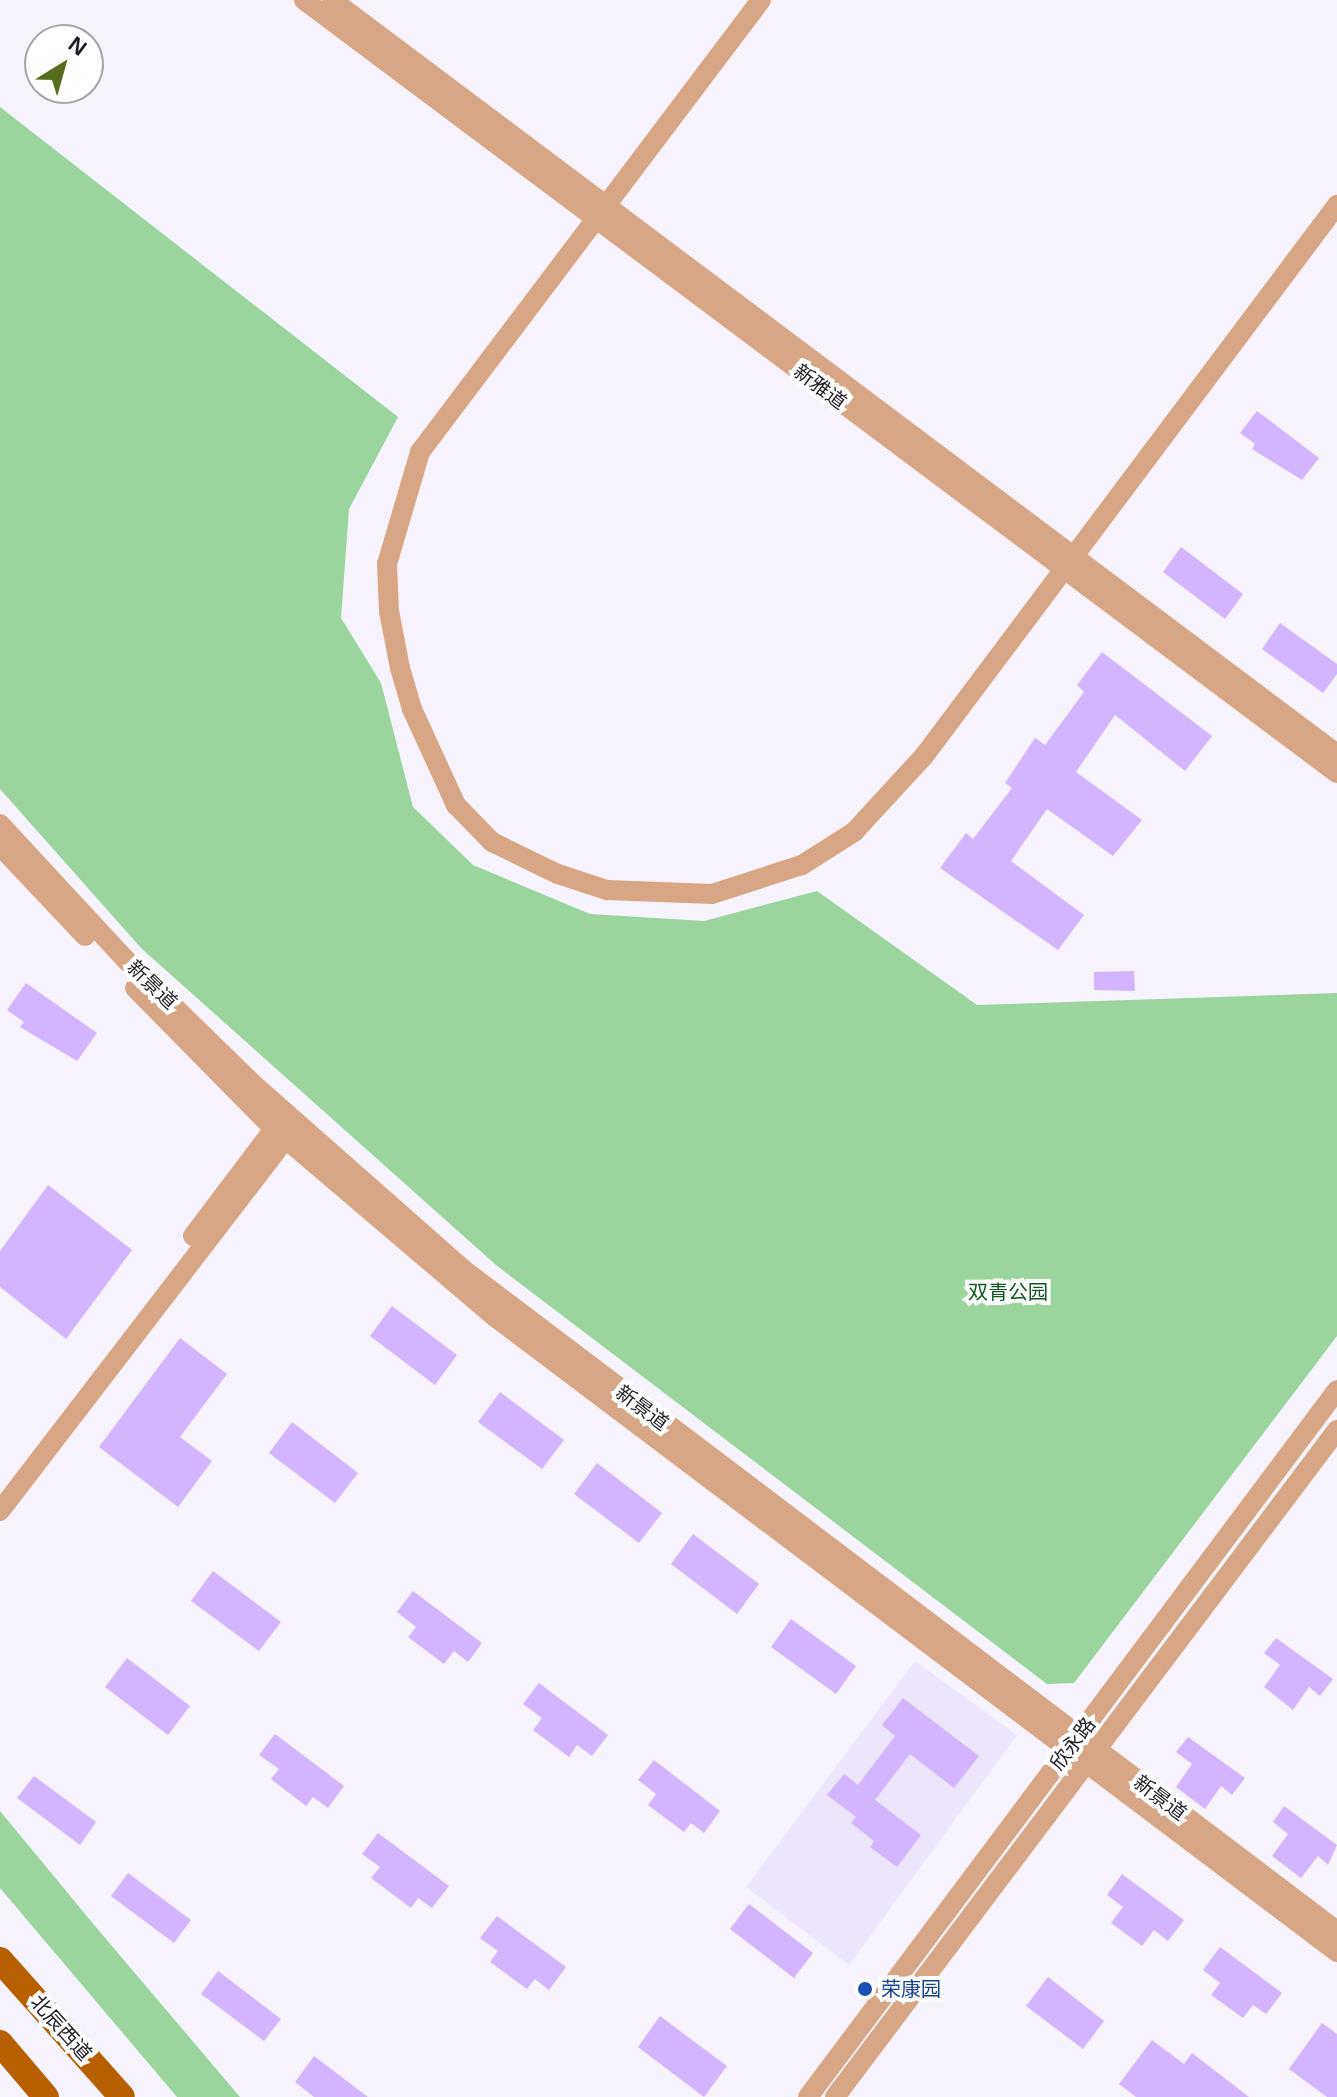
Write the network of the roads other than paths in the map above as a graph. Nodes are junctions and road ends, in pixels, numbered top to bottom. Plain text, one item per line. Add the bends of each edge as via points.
1 (304, 0) edge
2 (332, 0) edge
3 (761, 0) edge
4 (1337, 205) edge
5 (602, 214) junction
6 (1069, 562) junction
7 (1337, 754) edge
8 (1337, 773) edge
9 (0, 824) edge
10 (0, 846) edge
11 (285, 1127) junction
12 (1337, 1390) edge
13 (1337, 1430) edge
14 (0, 1491) edge
15 (0, 1511) edge
16 (1082, 1749) junction
17 (1337, 1931) edge
18 (1337, 1952) edge
19 (0, 1960) edge
20 (0, 2043) edge
21 (46, 2097) edge
22 (122, 2097) edge
23 (808, 2097) edge
24 (835, 2097) edge

1 - 5 street, 新雅道
2 - 5 street, 新雅道
3 - 5 street
4 - 6 street
5 - 6 street, 新雅道
5 - 6 street via 420,452 387,564 389,611 412,709 456,805 492,842 607,890 658,895 712,894 802,865 842,841 888,800
6 - 7 street, 新雅道
6 - 8 street, 新雅道
9 - 11 street, 新景道
10 - 11 street, 新景道
11 - 14 street
11 - 15 street
11 - 16 street, 新景道 via 589,1393
12 - 16 street, 欣永路
13 - 16 street, 欣永路
16 - 17 street, 新景道
16 - 18 street, 新景道
16 - 23 street, 欣永路
16 - 24 street, 欣永路
19 - 22 main road, 北辰西道
20 - 21 main road

